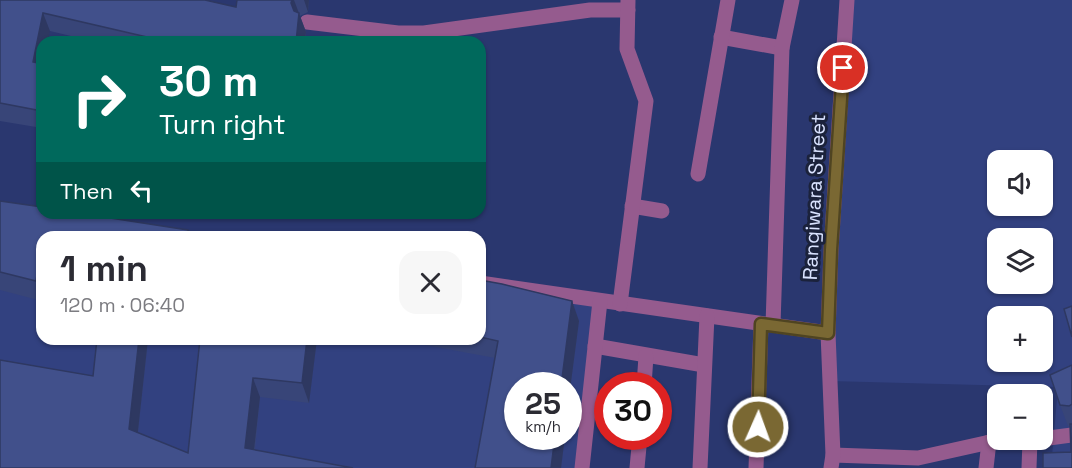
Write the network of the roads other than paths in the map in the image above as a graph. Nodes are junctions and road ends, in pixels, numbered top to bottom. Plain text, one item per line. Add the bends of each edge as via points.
1 (728, 0) edge
2 (792, 0) edge
3 (848, 0) edge
4 (628, 5) edge
5 (307, 22) dead end
6 (721, 37) junction
7 (782, 48) junction
8 (698, 174) dead end
9 (633, 206) junction
10 (662, 210) dead end
11 (486, 284) edge
12 (600, 301) junction
13 (620, 304) junction
14 (707, 316) junction
15 (767, 325) junction
16 (828, 333) junction
17 (595, 346) junction
18 (646, 356) junction
19 (704, 365) junction
20 (645, 372) edge
21 (1072, 435) edge
22 (1053, 437) edge
23 (987, 443) edge
24 (639, 450) edge
25 (991, 450) edge
26 (1030, 450) edge
27 (832, 462) edge
28 (918, 463) edge
29 (582, 468) edge
30 (637, 468) edge
31 (700, 468) edge
32 (756, 468) edge
33 (986, 468) edge
34 (1029, 468) edge

1 - 6 street
2 - 7 street
3 - 16 street, Rangiwara Street
4 - 5 street via 424,33
4 - 9 street via 627,49 646,101
6 - 7 street
6 - 8 street
7 - 15 street
9 - 10 street
9 - 13 street
11 - 12 street
12 - 13 street
12 - 17 street
13 - 14 street
14 - 15 street
14 - 19 street
15 - 16 street
15 - 32 street
16 - 27 street, Rangiwara Street
17 - 18 street
17 - 29 street
18 - 19 street
18 - 20 street
19 - 31 street
21 - 22 street
23 - 28 street
24 - 30 street
25 - 33 street
26 - 34 street
27 - 28 street

